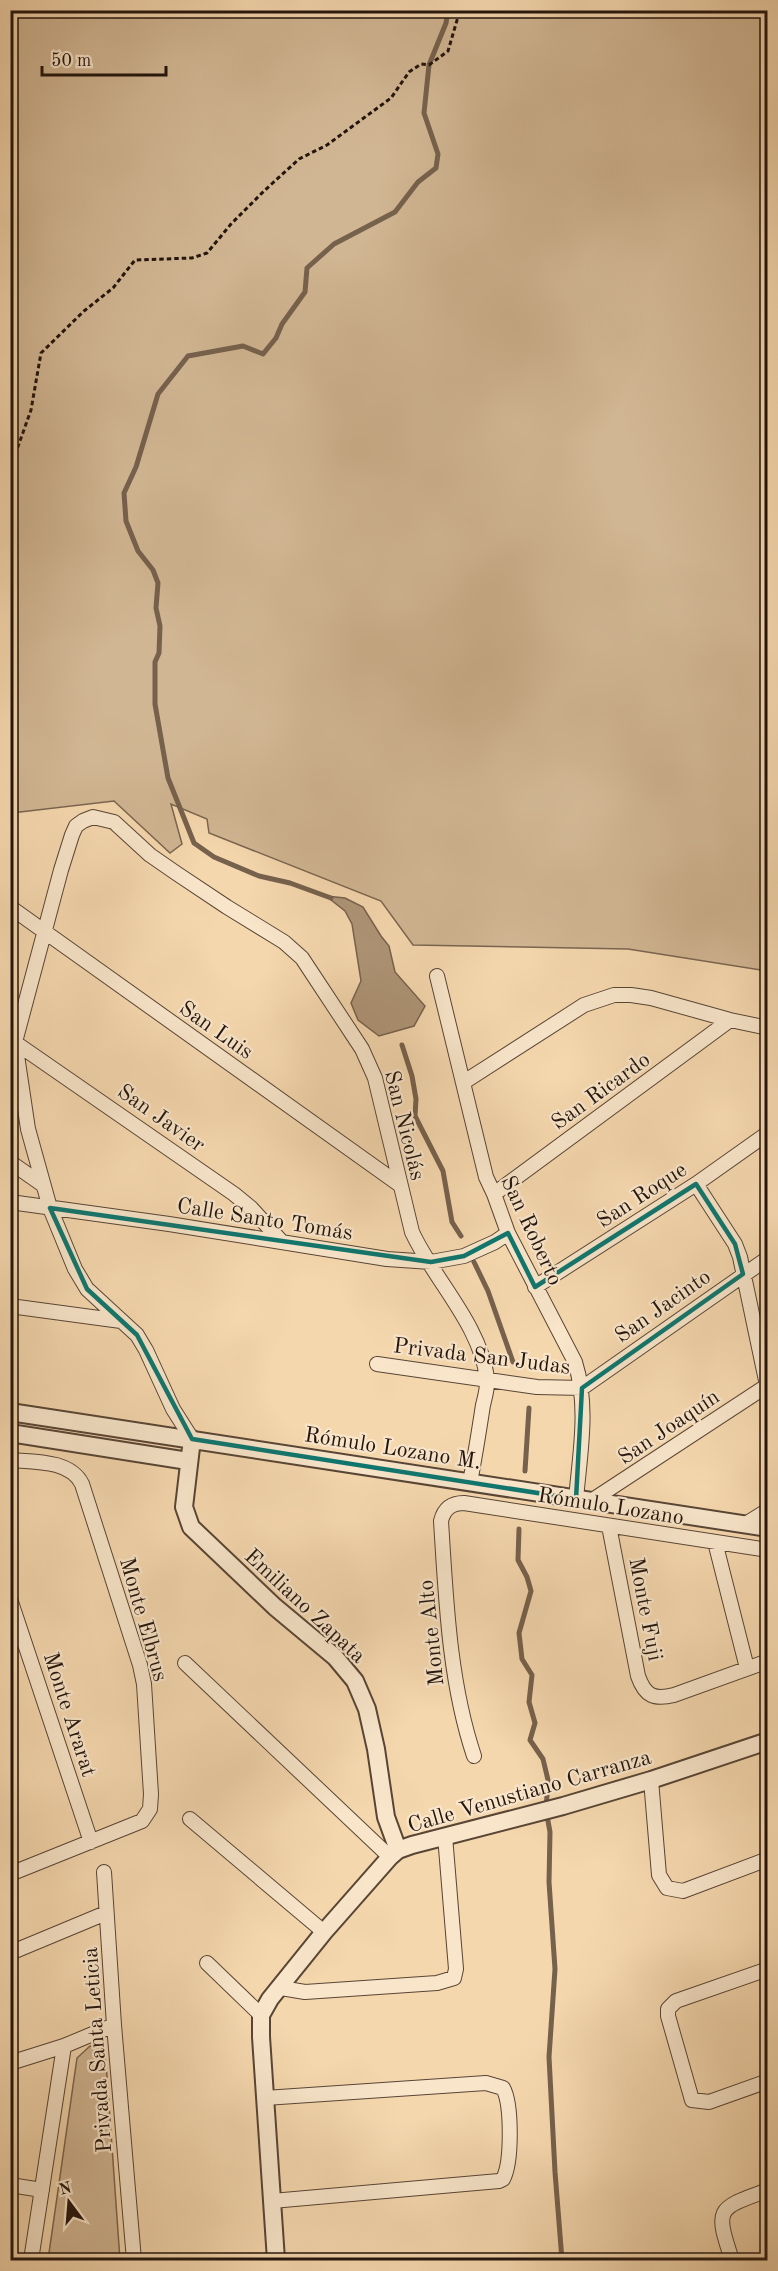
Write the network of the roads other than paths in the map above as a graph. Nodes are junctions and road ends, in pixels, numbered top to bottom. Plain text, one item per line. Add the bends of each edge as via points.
1 (10, 907) edge
2 (45, 933) junction
3 (437, 976) dead end
4 (730, 1020) junction
5 (768, 1028) edge
6 (13, 1040) edge
7 (464, 1082) junction
8 (768, 1132) edge
9 (10, 1162) edge
10 (696, 1184) junction
11 (43, 1185) junction
12 (400, 1185) junction
13 (494, 1194) junction
14 (10, 1202) edge
15 (50, 1208) junction
16 (508, 1233) junction
17 (280, 1241) junction
18 (768, 1258) edge
19 (431, 1262) junction
20 (743, 1274) junction
21 (535, 1287) junction
22 (10, 1306) edge
23 (122, 1321) junction
24 (377, 1364) dead end
25 (488, 1380) junction
26 (767, 1387) edge
27 (582, 1388) junction
28 (10, 1412) edge
29 (10, 1433) edge
30 (192, 1439) junction
31 (10, 1460) edge
32 (188, 1461) junction
33 (470, 1482) junction
34 (583, 1500) junction
35 (449, 1506) joint
36 (768, 1510) edge
37 (744, 1525) junction
38 (609, 1526) junction
39 (768, 1528) edge
40 (715, 1542) junction
41 (768, 1550) edge
42 (10, 1599) edge
43 (768, 1661) edge
44 (185, 1663) dead end
45 (747, 1668) junction
46 (768, 1741) edge
47 (474, 1756) dead end
48 (651, 1780) junction
49 (190, 1819) dead end
50 (445, 1836) junction
51 (91, 1842) junction
52 (394, 1854) junction
53 (768, 1859) edge
54 (104, 1872) dead end
55 (10, 1874) edge
56 (106, 1913) junction
57 (324, 1932) junction
58 (10, 1953) edge
59 (207, 1963) dead end
60 (768, 1969) edge
61 (281, 1988) junction
62 (261, 2015) junction
63 (114, 2025) junction
64 (64, 2046) junction
65 (10, 2063) edge
66 (768, 2081) edge
67 (265, 2098) junction
68 (10, 2185) edge
69 (42, 2190) junction
70 (768, 2190) edge
71 (272, 2201) junction
72 (31, 2260) edge
73 (134, 2260) edge
74 (276, 2260) edge
75 (732, 2260) edge

1 - 2 street, San Luis
2 - 6 street
2 - 12 street, San Luis
2 - 12 street, San Nicolás via 72,835 76,826 93,817 114,822 150,855 284,942 302,958 362,1049 375,1078
3 - 7 street, San Roberto
4 - 5 street
4 - 7 street via 651,998 614,995 584,1005
4 - 13 street, San Ricardo
6 - 11 street via 28,1129
6 - 17 street, San Javier via 234,1194
7 - 13 street, San Roberto via 486,1177
8 - 10 street, San Roque
9 - 11 street
10 - 20 street via 735,1244
10 - 21 street, San Roque
11 - 15 street
12 - 19 street, San Nicolás via 412,1232
13 - 16 street, San Roberto
14 - 15 street, Calle Santo Tomás
15 - 17 street, Calle Santo Tomás
15 - 23 street via 87,1289
16 - 19 street, Calle Santo Tomás via 464,1256
16 - 21 street, San Roberto
17 - 19 street, Calle Santo Tomás via 387,1259
18 - 20 street, San Jacinto
19 - 25 street, San Nicolás via 471,1333
20 - 26 street
20 - 27 street, San Jacinto
21 - 27 street, San Roberto via 575,1362
22 - 23 street
23 - 30 street via 146,1350 173,1409
24 - 25 street, Privada San Judas
25 - 27 street, Privada San Judas
25 - 33 street, San Nicolás
26 - 34 street, San Joaquín
27 - 34 street, San Roberto
28 - 30 street, Rómulo Lozano M.
29 - 32 street
30 - 32 street, Emiliano Zapata
30 - 33 street, Rómulo Lozano M.
31 - 51 street, Monte Elbrus via 43,1463 74,1472 85,1492 140,1665 150,1809 133,1826
32 - 52 street, Emiliano Zapata via 184,1507 191,1527 275,1607 335,1657 355,1681 376,1749
33 - 34 street, Rómulo Lozano M.
34 - 37 street, Rómulo Lozano M.
35 - 38 street, Rómulo Lozano via 464,1503
35 - 47 street, Monte Alto via 441,1521 455,1686
36 - 37 street
37 - 39 street, Rómulo Lozano M.
38 - 40 street, Rómulo Lozano
38 - 45 street, Monte Fuji via 638,1676 650,1697 674,1695
40 - 41 street, Rómulo Lozano
40 - 45 street
42 - 51 street, Monte Ararat
43 - 45 street
44 - 52 street
46 - 48 street, Calle Venustiano Carranza
48 - 50 street, Calle Venustiano Carranza
48 - 53 street via 659,1875 667,1888 682,1891
49 - 57 street
50 - 52 street, Calle Venustiano Carranza
50 - 61 street via 454,1978 437,1983 316,1992
51 - 55 street
52 - 57 street, Calle Venustiano Carranza
54 - 56 street, Privada Santa Leticia
56 - 58 street
56 - 63 street, Privada Santa Leticia
57 - 61 street, Calle Venustiano Carranza
59 - 62 street
60 - 66 street via 676,2001 668,2010 692,2100 709,2102
61 - 62 street, Calle Venustiano Carranza
62 - 67 street
63 - 64 street
63 - 73 street, Privada Santa Leticia
64 - 65 street
64 - 69 street
67 - 71 street
67 - 71 street via 492,2084 503,2088 508,2103 508,2154 503,2179
68 - 69 street
69 - 72 street
70 - 75 street via 734,2203 723,2212 721,2226
71 - 74 street

